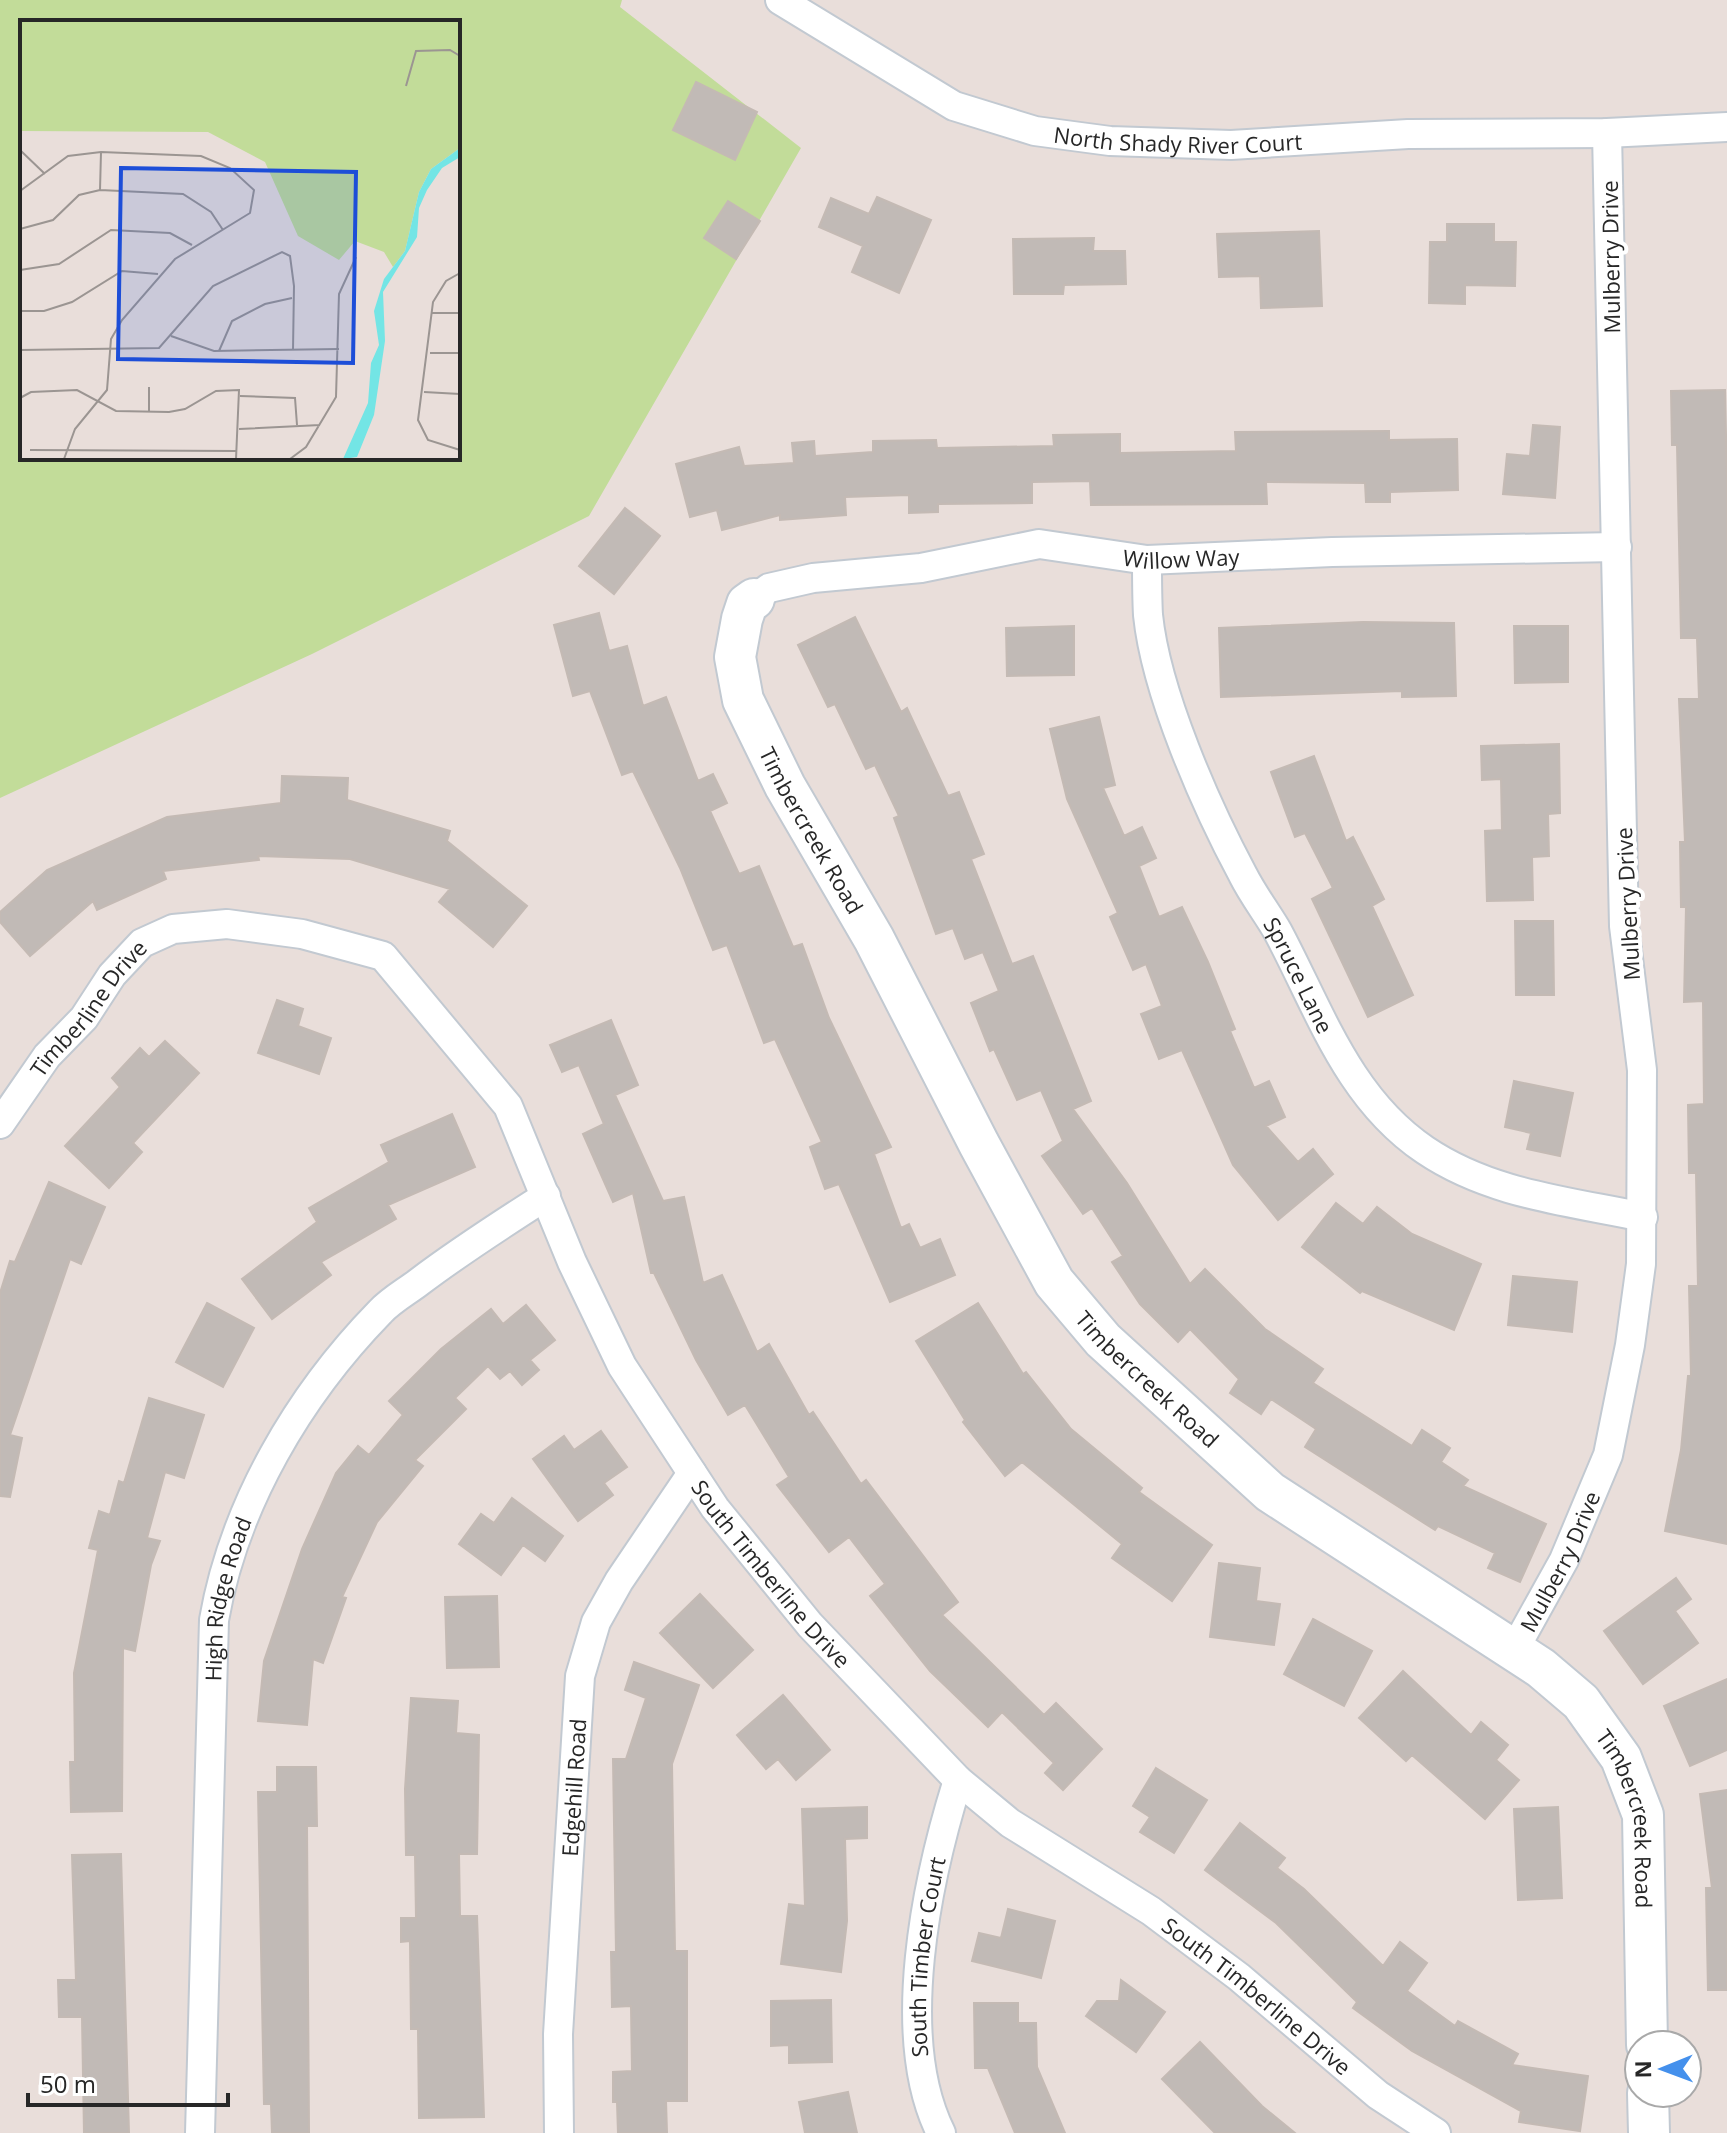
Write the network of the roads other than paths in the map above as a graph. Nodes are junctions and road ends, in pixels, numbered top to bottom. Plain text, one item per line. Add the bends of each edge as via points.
1 (780, 0) edge
2 (1727, 127) edge
3 (1607, 133) junction
4 (1617, 547) junction
5 (1147, 560) junction
6 (754, 599) joint
7 (248, 926) joint
8 (0, 1124) edge
9 (546, 1196) junction
10 (1643, 1217) junction
11 (692, 1473) junction
12 (1514, 1650) junction
13 (958, 1780) junction
14 (1647, 2029) edge
15 (1648, 2109) edge
16 (200, 2133) edge
17 (559, 2133) edge
18 (941, 2133) edge
19 (1436, 2133) edge
20 (1649, 2133) edge

1 - 3 street, North Shady River Court via 954,106 1035,131 1110,141 1231,145 1408,134
2 - 3 street, North Shady River Court
3 - 4 street, Mulberry Drive
4 - 5 street, Willow Way
4 - 10 street, Mulberry Drive via 1624,926 1642,1070
5 - 6 street, Willow Way via 1039,544 921,568 813,578 769,588
5 - 10 street, Spruce Lane via 1148,615 1159,668 1208,806 1331,1041 1371,1104 1422,1148 1493,1186
6 - 12 street, Timbercreek Road via 742,619 735,657 743,700 1054,1282 1103,1340 1270,1492
7 - 8 street, Timberline Drive via 173,929 142,943 47,1056
7 - 9 street, South Timberline Drive via 383,956 508,1106
9 - 11 street, South Timberline Drive via 622,1366
9 - 16 street, High Ridge Road via 471,1243 382,1310 327,1373 242,1514 223,1569 214,1620
10 - 12 street, Mulberry Drive via 1630,1345 1608,1455 1564,1560
11 - 13 street, South Timberline Drive via 810,1625
11 - 17 street, Edgehill Road via 596,1622 580,1676 558,2034
12 - 14 street, Timbercreek Road via 1581,1702 1621,1758 1643,1815
13 - 18 street, South Timber Court via 928,1897 920,1968 918,2052 927,2106
13 - 19 street, South Timberline Drive via 1010,1823 1151,1911 1239,1977 1378,2095
15 - 20 street

